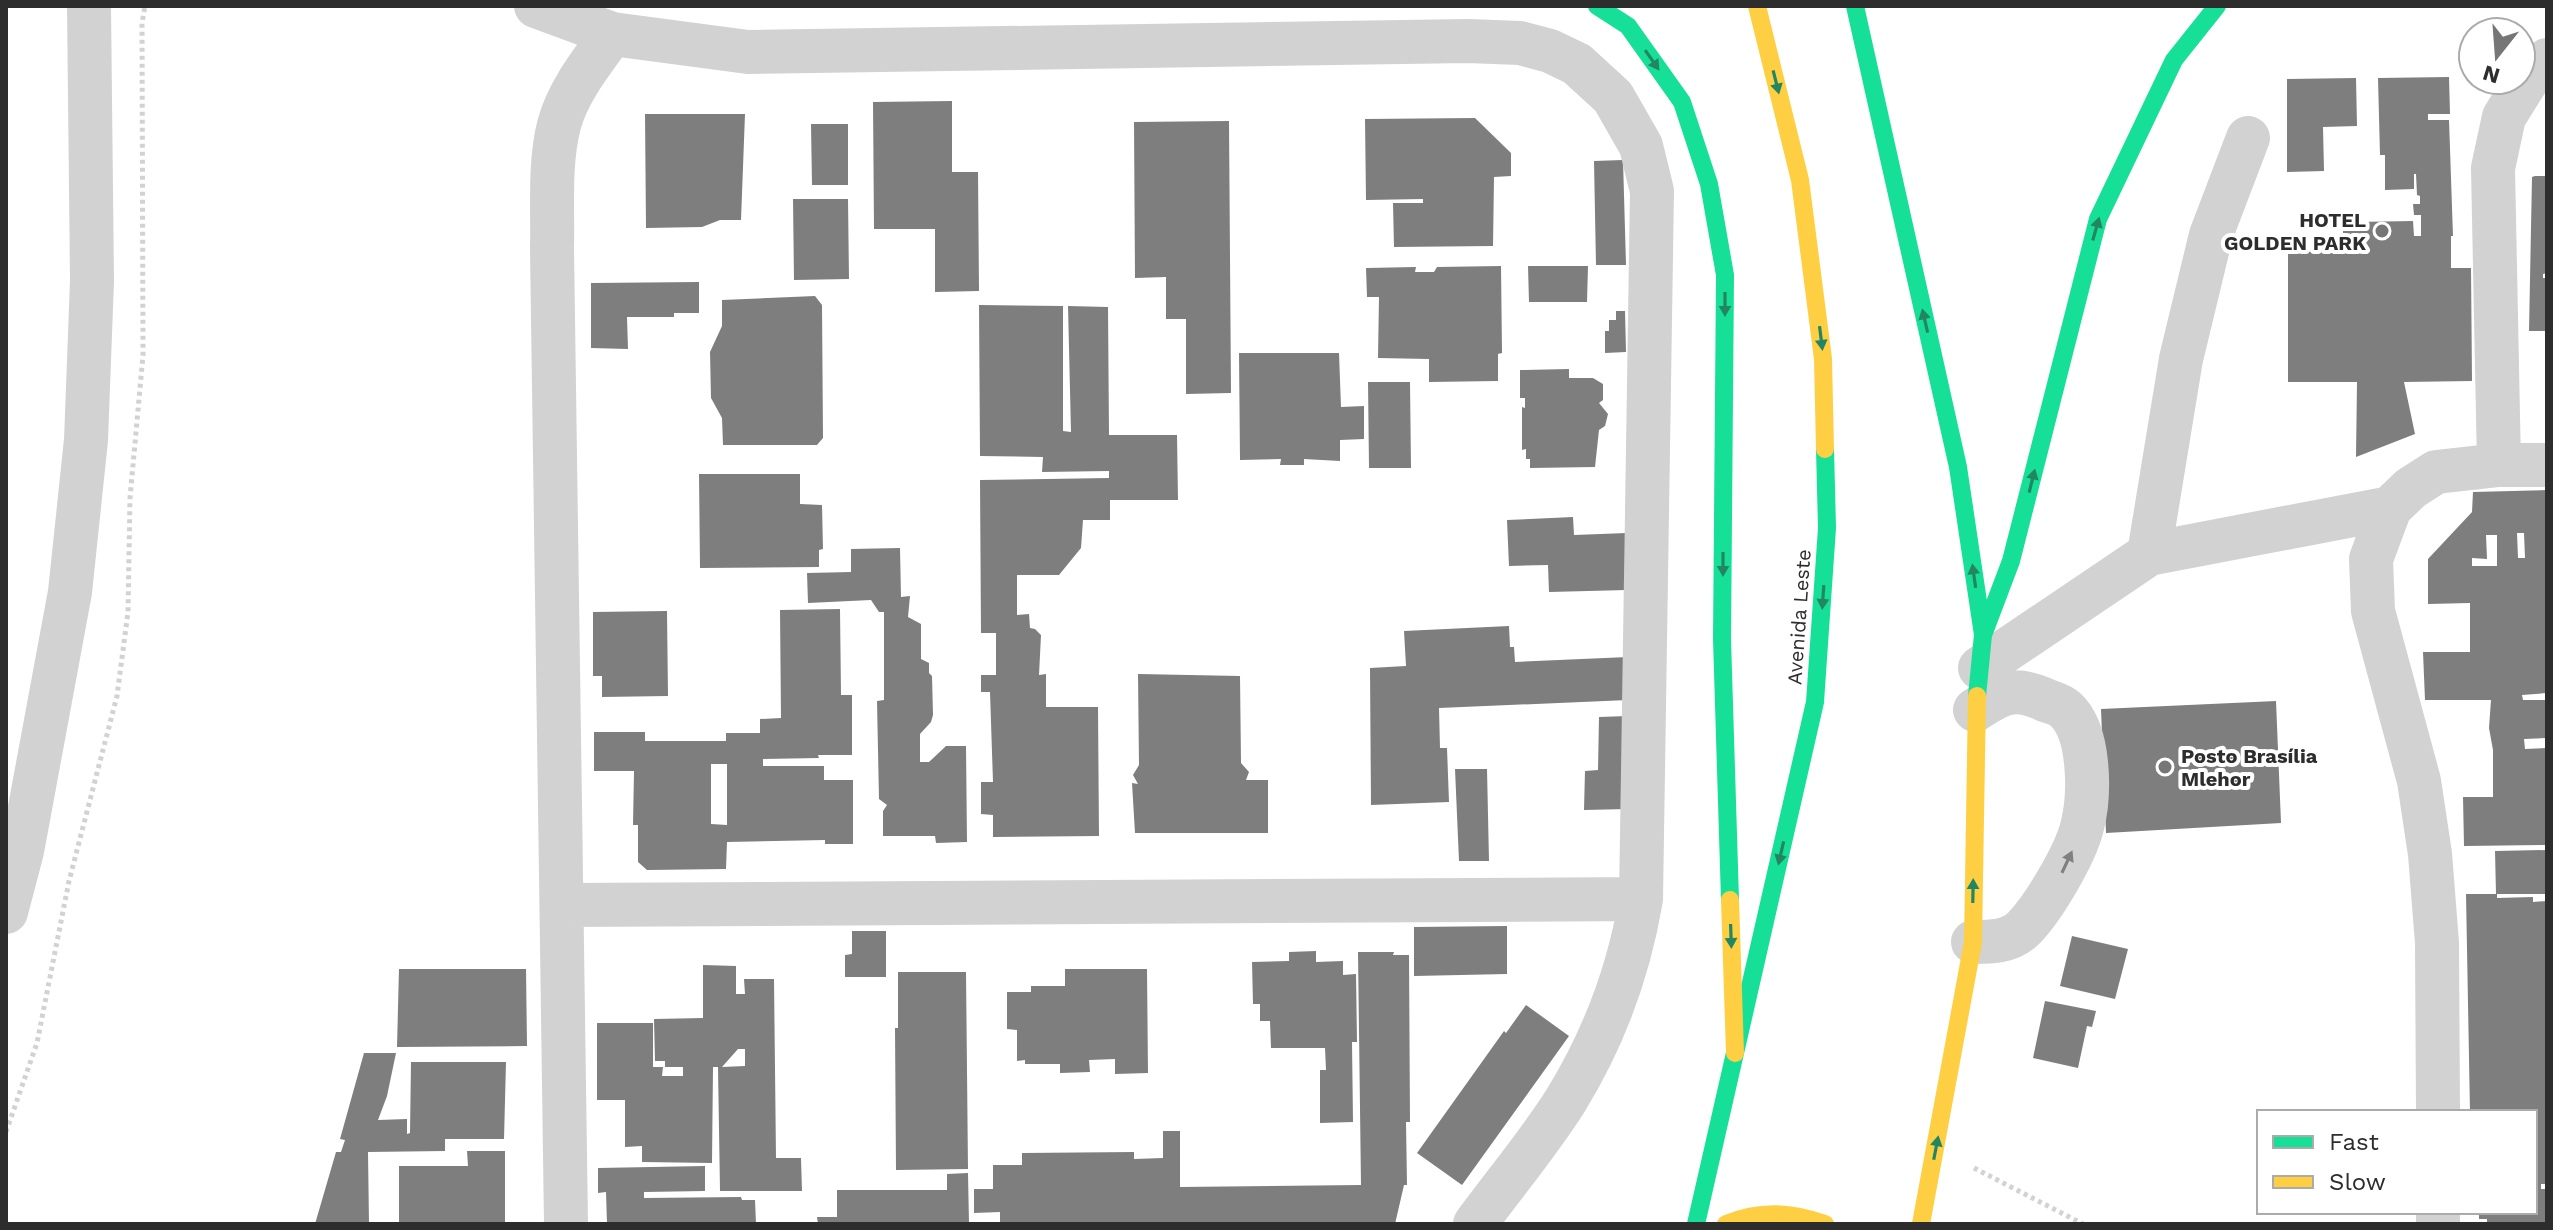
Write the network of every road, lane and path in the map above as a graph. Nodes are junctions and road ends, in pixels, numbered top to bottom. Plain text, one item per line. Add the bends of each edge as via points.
1 (89, 6) edge
2 (536, 6) edge
3 (1597, 6) edge
4 (1757, 6) edge
5 (1855, 6) edge
6 (2217, 6) edge
7 (612, 34) junction
8 (2547, 60) edge
9 (2248, 138) dead end
10 (2499, 465) junction
11 (2547, 465) edge
12 (2390, 508) junction
13 (2149, 554) junction
14 (1979, 671) junction
15 (1641, 899) junction
16 (562, 905) junction
17 (6, 912) edge
18 (1973, 942) junction
19 (1735, 1053) junction
20 (2438, 1110) edge
21 (1936, 1149) junction
22 (566, 1224) edge
23 (1475, 1224) edge
24 (1696, 1224) edge
25 (1726, 1224) edge
26 (1825, 1224) edge
27 (1921, 1224) edge
28 (2083, 1224) edge

1 - 17 street via 92,281 86,440 70,592
2 - 7 street
3 -> 19 main road via 1628,26 1682,102 1709,184 1725,275 1722,639
4 -> 19 main road, Avenida Leste via 1800,180 1823,359 1827,528 1815,702
14 -> 5 main road via 1958,467
14 -> 6 main road via 2098,219 2174,60
7 - 15 street via 748,52 1468,41 1520,43 1577,64 1613,97 1641,146 1652,191
7 - 16 street via 577,85 559,124 553,175
8 - 10 street via 2534,69 2504,117 2493,168
9 - 13 street via 2211,235 2181,359
10 - 11 street
10 - 12 street via 2436,472
12 - 13 street
12 - 20 street via 2371,559 2373,611 2419,781 2430,854 2437,943
13 - 14 street
18 -> 14 main road
18 -> 14 street via 1998,942 2023,929 2066,868 2082,826 2087,770 2081,735 2065,709 2029,693 2002,693
15 - 16 street
15 - 23 street via 1626,972 1604,1029 1565,1100
16 - 22 street
21 -> 18 main road
19 - 24 main road, Avenida Leste
21 - 27 main road
21 - 28 path
25 - 26 main road via 1763,1212 1794,1213

